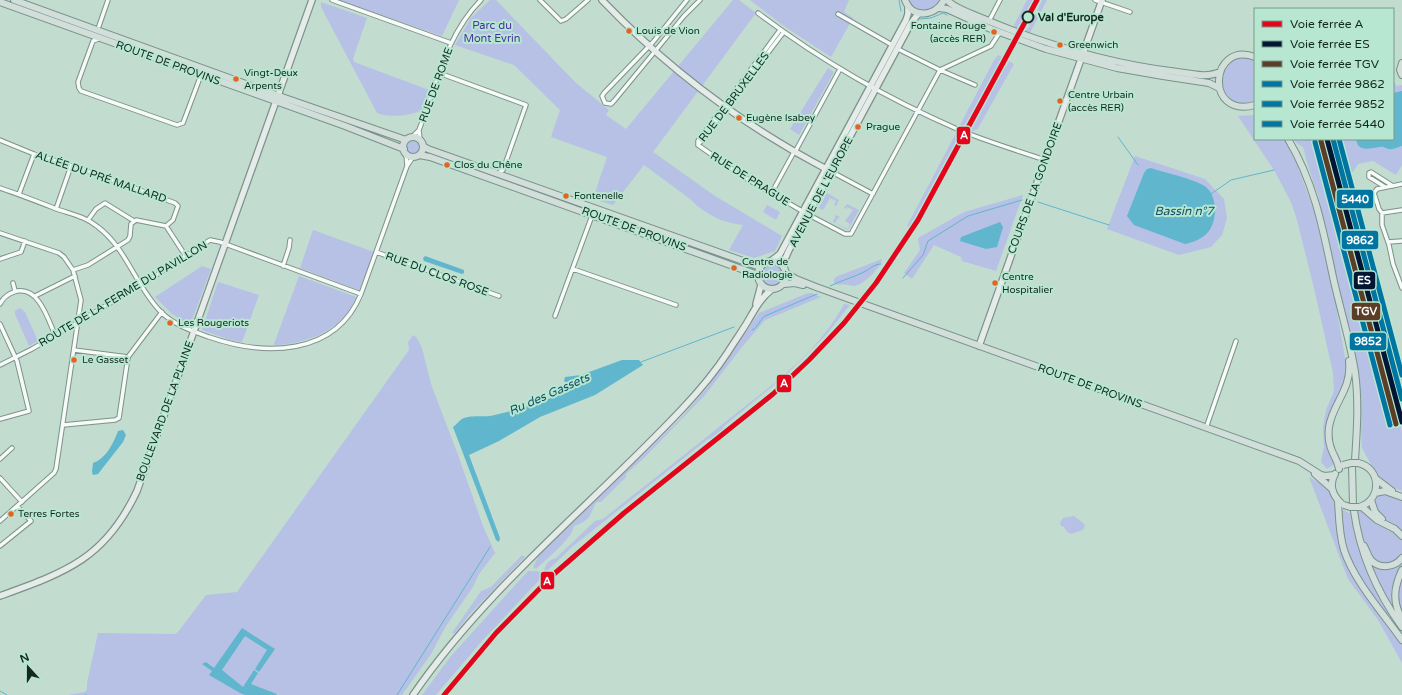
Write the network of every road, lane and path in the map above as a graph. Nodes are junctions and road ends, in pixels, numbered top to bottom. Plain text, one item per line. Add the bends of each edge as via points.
1 (14, 0) edge
2 (108, 0) edge
3 (312, 0) edge
4 (332, 0) edge
5 (481, 0) edge
6 (540, 0) edge
7 (588, 0) edge
8 (602, 0) edge
9 (687, 0) edge
10 (700, 0) edge
11 (944, 0) edge
12 (947, 0) edge
13 (1000, 0) edge
14 (1095, 0) edge
15 (1102, 1) edge
16 (0, 2) edge
17 (906, 3) edge
18 (939, 8) junction
19 (1130, 12) dead end
20 (758, 13) dead end
21 (920, 13) junction
22 (838, 14) dead end
23 (989, 21) junction
24 (99, 26) junction
25 (91, 31) junction
26 (782, 32) junction
27 (1005, 32) junction
28 (102, 35) junction
29 (93, 41) junction
30 (451, 43) junction
31 (649, 45) junction
32 (892, 46) junction
33 (898, 49) junction
34 (655, 51) junction
35 (1082, 56) junction
36 (1254, 57) edge
37 (1401, 65) edge
38 (840, 70) junction
39 (940, 70) junction
40 (1220, 72) junction
41 (439, 73) junction
42 (201, 74) junction
43 (1398, 74) edge
44 (975, 85) dead end
45 (873, 88) junction
46 (1219, 88) junction
47 (277, 99) junction
48 (1254, 105) edge
49 (725, 107) junction
50 (918, 111) junction
51 (419, 130) junction
52 (409, 139) junction
53 (0, 140) edge
54 (1288, 140) edge
55 (1288, 140) edge
56 (422, 143) junction
57 (698, 145) joint
58 (405, 151) junction
59 (795, 152) junction
60 (34, 154) junction
61 (416, 156) junction
62 (1045, 160) junction
63 (71, 166) junction
64 (407, 166) junction
65 (503, 170) junction
66 (828, 171) junction
67 (496, 174) junction
68 (508, 178) junction
69 (1402, 184) edge
70 (1393, 186) junction
71 (1385, 187) junction
72 (0, 188) edge
73 (19, 194) junction
74 (771, 194) junction
75 (873, 194) junction
76 (56, 209) junction
77 (1402, 210) edge
78 (802, 211) junction
79 (594, 212) junction
80 (1382, 213) junction
81 (810, 216) junction
82 (88, 220) junction
83 (134, 221) junction
84 (166, 226) junction
85 (0, 233) edge
86 (290, 240) dead end
87 (25, 241) junction
88 (1402, 241) edge
89 (1388, 242) junction
90 (225, 245) junction
91 (117, 247) junction
92 (376, 252) junction
93 (185, 255) junction
94 (0, 259) edge
95 (771, 261) junction
96 (283, 266) junction
97 (760, 267) junction
98 (573, 269) junction
99 (73, 270) junction
100 (785, 270) junction
101 (758, 275) junction
102 (75, 276) junction
103 (13, 283) dead end
104 (784, 284) junction
105 (141, 285) junction
106 (761, 285) junction
107 (816, 288) junction
108 (1402, 288) edge
109 (771, 290) junction
110 (15, 291) junction
111 (361, 294) junction
112 (35, 296) junction
113 (499, 296) dead end
114 (0, 304) edge
115 (676, 305) dead end
116 (755, 308) junction
117 (162, 312) junction
118 (555, 316) dead end
119 (77, 322) junction
120 (0, 324) edge
121 (194, 332) junction
122 (55, 335) junction
123 (1236, 341) dead end
124 (979, 346) junction
125 (74, 350) junction
126 (1349, 356) junction
127 (128, 357) junction
128 (15, 358) junction
129 (0, 365) edge
130 (0, 419) edge
131 (63, 425) junction
132 (1206, 428) junction
133 (12, 448) dead end
134 (0, 459) edge
135 (1355, 463) junction
136 (1305, 464) junction
137 (1341, 467) junction
138 (1334, 475) junction
139 (0, 478) edge
140 (1376, 479) junction
141 (1332, 489) junction
142 (1375, 493) junction
143 (1400, 496) edge
144 (1371, 500) junction
145 (22, 502) junction
146 (1341, 503) junction
147 (18, 506) junction
148 (1356, 507) junction
149 (0, 521) edge
150 (1402, 531) edge
151 (1402, 536) edge
152 (1362, 540) junction
153 (0, 546) edge
154 (1402, 558) edge
155 (1402, 570) edge
156 (0, 596) edge
157 (1402, 619) edge
158 (1402, 624) edge
159 (1402, 627) edge
160 (1402, 640) edge
161 (413, 695) edge

1 - 25 main road, ROUTE DE PROVINS
2 - 24 street
3 - 47 main road, BOULEVARD DE LA PLAINE
4 - 30 street
5 - 30 street, RUE DE ROME via 463,22
6 - 7 street via 563,21
8 - 31 main road
9 - 31 street
10 - 34 street
11 - 18 main road
12 - 23 main road
13 - 23 street
14 - 15 street
15 - 19 street
15 - 35 main road, COURS DE LA GONDOIRE
16 - 25 main road, ROUTE DE PROVINS
17 - 21 main road via 913,11
17 - 32 main road, AVENUE DE L'EUROPE via 908,16
18 - 21 main road via 929,13
18 - 27 main road
20 - 26 street
21 - 33 main road, AVENUE DE L'EUROPE via 914,18
22 - 32 street
23 - 27 main road
24 - 25 street
24 - 28 street
25 - 28 main road, ROUTE DE PROVINS
25 - 29 street
26 - 38 street
26 - 49 street, RUE DE BRUXELLES
27 - 35 main road
27 - 39 street via 991,46
28 - 29 street
28 - 42 main road, ROUTE DE PROVINS
28 - 47 main road, ROUTE DE PROVINS
29 - 42 street via 78,82 80,89 177,125 184,121
30 - 41 street, RUE DE ROME
31 - 34 main road
31 - 34 street via 604,93 602,96 605,102 611,104 614,101
32 - 45 main road, AVENUE DE L'EUROPE
33 - 39 street
33 - 45 main road, AVENUE DE L'EUROPE
34 - 49 main road
35 - 40 main road via 1210,76
35 - 46 main road via 1117,68 1209,82
35 - 62 main road, COURS DE LA GONDOIRE
36 - 40 main road via 1234,57 1224,64
37 - 43 main road
38 - 45 street
38 - 59 street
39 - 44 street
39 - 50 street
40 - 46 main road
41 - 51 street, RUE DE ROME
41 - 65 street via 526,105
42 - 47 main road, ROUTE DE PROVINS via 242,90
45 - 50 street
45 - 66 main road, AVENUE DE L'EUROPE via 862,114
45 - 66 main road, AVENUE DE L'EUROPE via 841,139 842,144
46 - 48 main road via 1224,97 1239,107
47 - 52 main road, ROUTE DE PROVINS
47 - 58 main road, ROUTE DE PROVINS
47 - 90 main road, BOULEVARD DE LA PLAINE
49 - 57 street, RUE DE BRUXELLES
49 - 59 main road
50 - 62 street via 958,129
50 - 75 street
51 - 52 street
51 - 56 street
52 - 56 main road via 414,137
52 - 58 main road
53 - 60 street, ALLÉE DU PRÉ MALLARD
54 - 126 main road via 1316,209
55 - 135 main road via 1300,160 1315,199 1348,336 1357,392 1358,430
56 - 61 main road via 422,152
56 - 67 main road, ROUTE DE PROVINS via 428,149
57 - 74 street, RUE DE PRAGUE
58 - 61 main road
58 - 64 street
59 - 66 main road
59 - 74 street
60 - 63 street, ALLÉE DU PRÉ MALLARD
60 - 73 street
61 - 64 street
61 - 79 main road, ROUTE DE PROVINS via 430,157
62 - 124 main road, COURS DE LA GONDOIRE
63 - 76 street
63 - 84 street, ALLÉE DU PRÉ MALLARD via 175,203 178,206 173,220
64 - 92 street
65 - 67 street
65 - 68 street
66 - 75 street
66 - 78 main road, AVENUE DE L'EUROPE
66 - 81 main road, AVENUE DE L'EUROPE
67 - 68 main road, ROUTE DE PROVINS
68 - 79 main road, ROUTE DE PROVINS
69 - 70 street
70 - 71 street
70 - 71 street via 1369,173 1369,177
71 - 80 street via 1377,189 1374,193
72 - 73 street
73 - 76 street
74 - 78 street, RUE DE PRAGUE
75 - 81 street via 851,234 845,234
76 - 82 street
77 - 80 street
78 - 95 main road, AVENUE DE L'EUROPE via 780,254
79 - 97 main road, ROUTE DE PROVINS
79 - 98 street
79 - 101 main road, ROUTE DE PROVINS
80 - 89 street via 1382,225
81 - 100 main road, AVENUE DE L'EUROPE via 787,255
82 - 83 street via 96,209 105,203
82 - 91 street via 108,235
83 - 84 street
83 - 91 street via 128,240
84 - 93 street
85 - 87 street
86 - 96 street via 290,248
87 - 94 street via 21,252
87 - 99 street via 64,256
88 - 89 street
89 - 108 street
90 - 93 street, ROUTE DE LA FERME DU PAVILLON via 210,240
90 - 96 street, ROUTE DE LA FERME DU PAVILLON
90 - 121 main road, BOULEVARD DE LA PLAINE
91 - 99 street via 88,265
91 - 105 street
92 - 111 street
92 - 113 street, RUE DU CLOS ROSE
93 - 105 street, ROUTE DE LA FERME DU PAVILLON
95 - 97 main road
95 - 100 main road via 779,263
96 - 111 street, ROUTE DE LA FERME DU PAVILLON
97 - 101 main road
98 - 115 street
98 - 118 street
99 - 102 street
100 - 104 main road
100 - 107 main road via 796,280
101 - 106 main road
102 - 112 street
102 - 119 street via 80,300
103 - 110 street
104 - 107 main road via 795,283
104 - 109 main road
105 - 117 street via 150,300
105 - 119 street, ROUTE DE LA FERME DU PAVILLON
106 - 109 main road
106 - 116 main road
107 - 124 main road, ROUTE DE PROVINS
109 - 116 main road
110 - 112 street
110 - 114 street via 6,296
111 - 121 street via 349,315 335,330 303,345 248,348
112 - 122 street
116 - 161 main road via 727,353 695,394 504,586 459,635
117 - 121 street via 178,325
117 - 127 street
119 - 122 street, ROUTE DE LA FERME DU PAVILLON
119 - 125 street
120 - 128 street
121 - 156 main road, BOULEVARD DE LA PLAINE via 136,491 117,526 98,547 72,567
122 - 128 street, ROUTE DE LA FERME DU PAVILLON
123 - 132 street
124 - 132 main road, ROUTE DE PROVINS
125 - 127 street
125 - 131 street
126 - 135 main road via 1356,405
126 - 137 main road via 1348,383 1332,415 1329,428 1330,446
127 - 131 street via 119,418
128 - 129 street, ROUTE DE LA FERME DU PAVILLON
128 - 130 street via 29,411
131 - 145 street via 54,473
132 - 136 main road, ROUTE DE PROVINS
133 - 134 street
135 - 137 main road, bridge
135 - 140 main road via 1369,468
135 - 148 main road
136 - 138 main road via 1321,475
136 - 141 main road
137 - 138 main road
138 - 141 main road
139 - 145 street
140 - 142 main road
140 - 143 main road
141 - 146 main road
142 - 143 main road via 1385,491
142 - 144 main road
144 - 148 main road
144 - 150 main road via 1378,515
145 - 147 street
146 - 148 main road, bridge
146 - 160 main road via 1340,534 1343,549 1358,579
147 - 149 street
147 - 153 street via 31,521
148 - 151 main road via 1395,529
148 - 152 main road
148 - 159 main road via 1360,543 1370,572 1383,599
152 - 154 main road via 1371,560 1379,565 1392,566
152 - 158 main road via 1367,560 1379,587
155 - 157 main road via 1394,597

